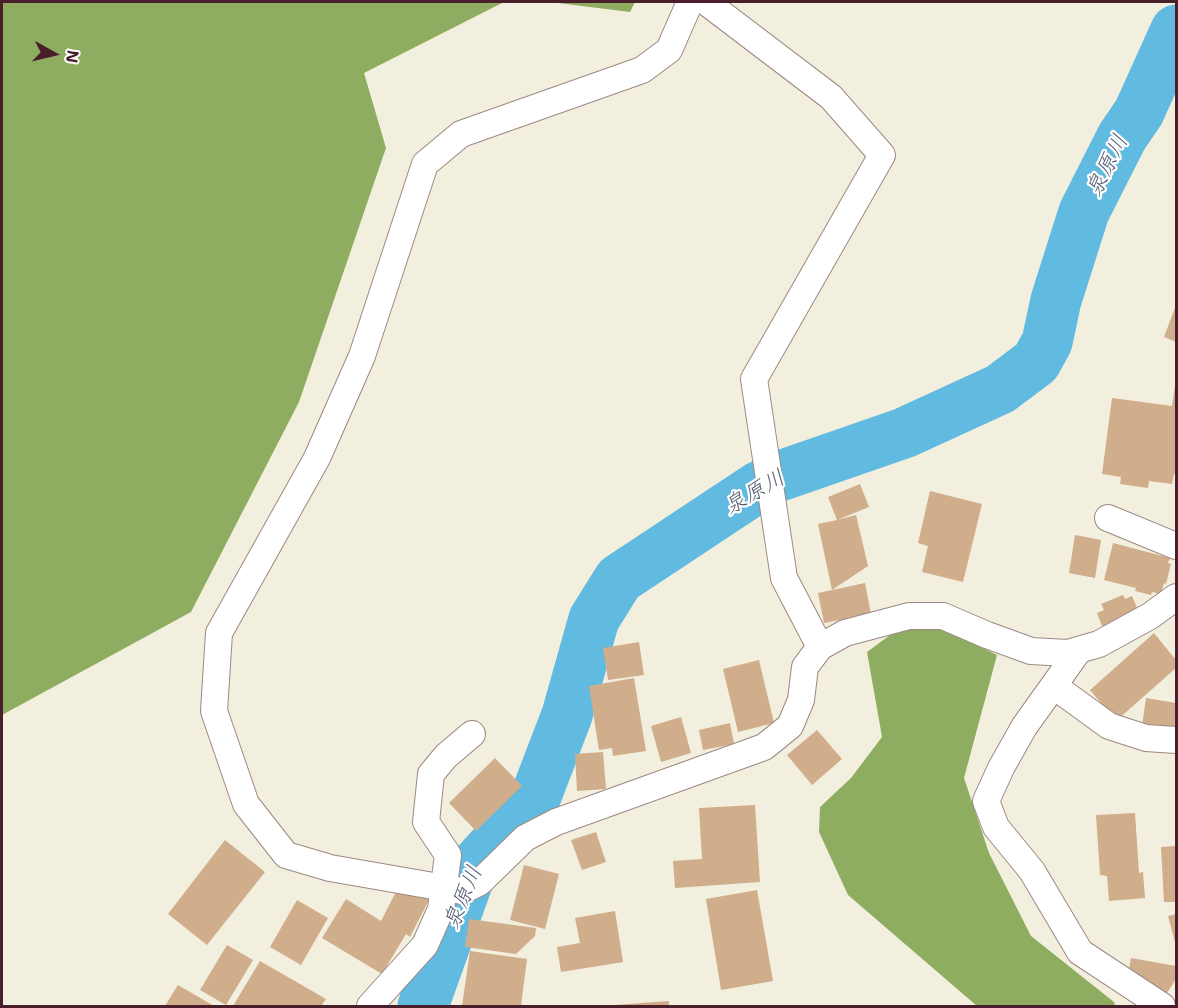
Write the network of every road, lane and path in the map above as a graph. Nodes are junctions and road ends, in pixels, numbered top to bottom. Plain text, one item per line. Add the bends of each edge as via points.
1 (690, 2) edge
2 (706, 2) edge
3 (1107, 518) dead end
4 (1176, 546) edge
5 (1176, 597) edge
6 (820, 646) junction
7 (1079, 650) junction
8 (1054, 686) junction
9 (472, 734) dead end
10 (1176, 740) edge
11 (444, 888) junction
12 (370, 1006) edge
13 (1162, 1006) edge

1 - 11 street via 669,50 642,70 461,134 425,164 362,356 317,458 219,633 214,711 246,804 285,855 330,868
2 - 6 street via 831,97 882,155 754,379 784,578
3 - 4 street
5 - 7 street via 1100,644
6 - 7 street via 845,633 888,621 909,616 943,616 1031,651
6 - 11 street via 805,667 801,700 790,726 764,747 556,822 525,838 480,882 462,891
7 - 8 street
8 - 10 street via 1109,726 1146,738
8 - 13 street via 1024,727 986,801 996,827 1032,871 1080,952
9 - 11 street via 431,774 426,822 448,855
11 - 12 street via 441,909 425,945

